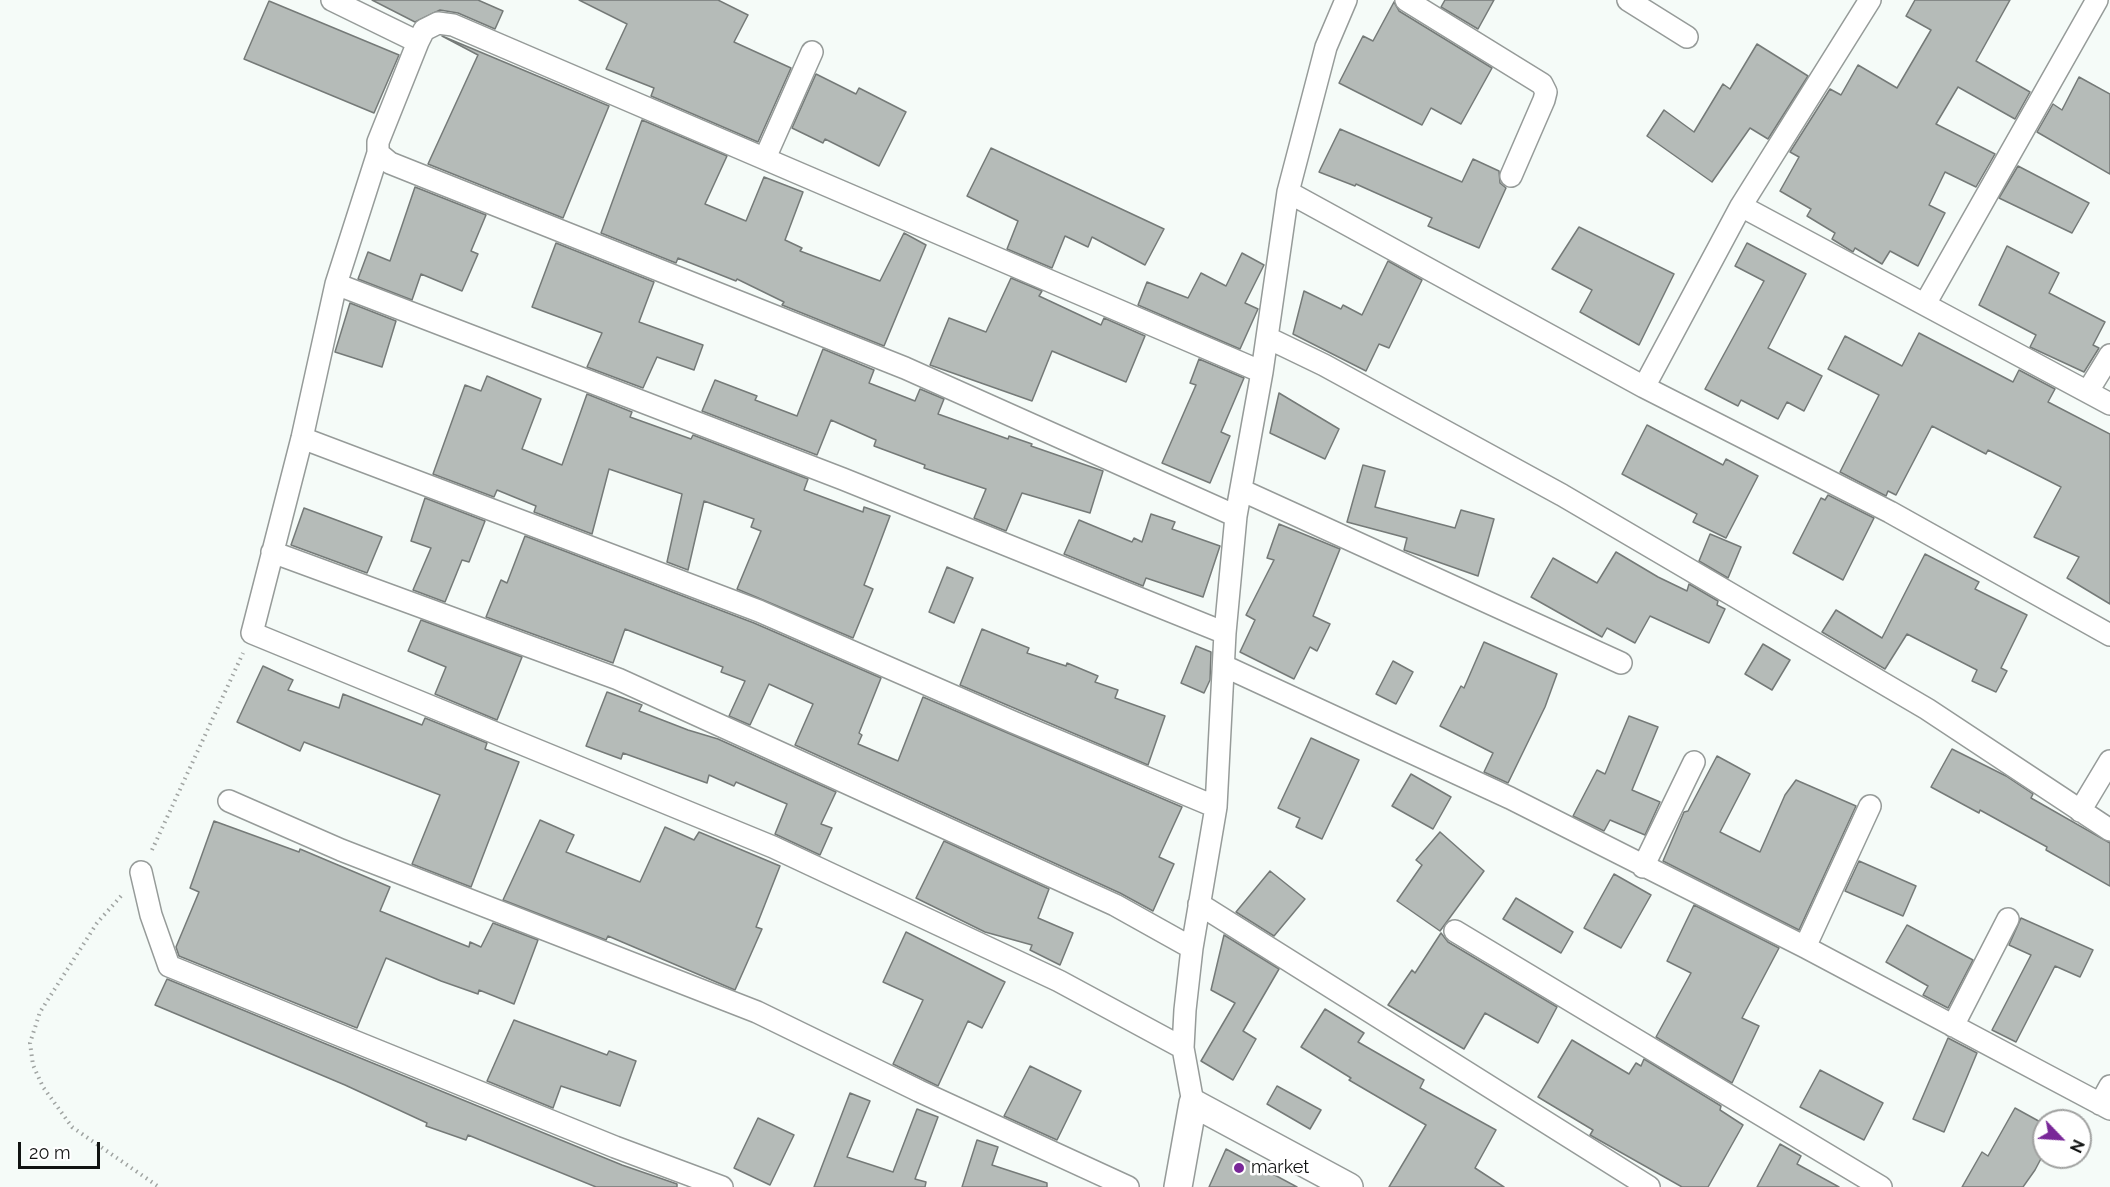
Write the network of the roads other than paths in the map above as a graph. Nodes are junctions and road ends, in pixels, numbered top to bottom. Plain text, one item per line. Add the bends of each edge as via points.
1 (332, 0) edge
2 (1346, 0) edge
3 (1406, 0) edge
4 (1628, 0) edge
5 (1870, 0) edge
6 (2097, 0) edge
7 (1687, 37) dead end
8 (418, 42) junction
9 (812, 52) dead end
10 (378, 153) junction
11 (765, 158) junction
12 (1511, 176) dead end
13 (1288, 192) junction
14 (1741, 206) junction
15 (336, 284) junction
16 (1925, 304) junction
17 (1268, 338) junction
18 (2110, 355) edge
19 (1262, 372) junction
20 (1644, 387) junction
21 (2088, 391) junction
22 (2110, 404) edge
23 (302, 438) junction
24 (1241, 490) junction
25 (1236, 516) junction
26 (272, 552) junction
27 (1225, 633) junction
28 (2110, 635) edge
29 (1621, 663) dead end
30 (1224, 666) junction
31 (2110, 761) edge
32 (1694, 762) dead end
33 (229, 801) dead end
34 (1870, 806) dead end
35 (1216, 807) junction
36 (2080, 811) junction
37 (2110, 830) edge
38 (1643, 867) junction
39 (141, 873) dead end
40 (1199, 904) junction
41 (2008, 919) dead end
42 (1455, 931) dead end
43 (1805, 947) junction
44 (1192, 948) junction
45 (1953, 1026) junction
46 (1183, 1048) junction
47 (2107, 1100) edge
48 (1193, 1103) junction
49 (722, 1187) edge
50 (1128, 1187) edge
51 (1178, 1187) edge
52 (1349, 1187) edge
53 (1649, 1187) edge
54 (1881, 1187) edge

1 - 8 street
2 - 13 street via 1326,47
3 - 12 street via 1542,84 1544,100
4 - 7 street
5 - 14 street
6 - 16 street
8 - 10 street via 378,142
8 - 11 street via 424,30 438,23 453,25
9 - 11 street
10 - 15 street
10 - 25 street via 390,163 905,368
11 - 19 street
13 - 17 street
13 - 20 street
14 - 16 street
14 - 20 street
15 - 23 street
15 - 27 street via 843,479
16 - 21 street
17 - 19 street
17 - 36 street via 1562,495 1927,709
18 - 21 street
19 - 24 street
20 - 28 street via 1890,512
21 - 22 street
23 - 26 street
23 - 35 street via 759,611
24 - 25 street
24 - 29 street
25 - 27 street
26 - 44 street via 618,679 1115,905
26 - 46 street via 252,633 773,847 1059,981
27 - 30 street
30 - 35 street
30 - 38 street via 1510,798
31 - 36 street
32 - 38 street
33 - 50 street via 341,850 757,1012 919,1092
34 - 43 street
35 - 40 street
36 - 37 street
38 - 43 street
39 - 49 street via 169,966
40 - 44 street
40 - 53 street
41 - 45 street
42 - 54 street
43 - 45 street
44 - 46 street
45 - 47 street
46 - 48 street
48 - 51 street
48 - 52 street

